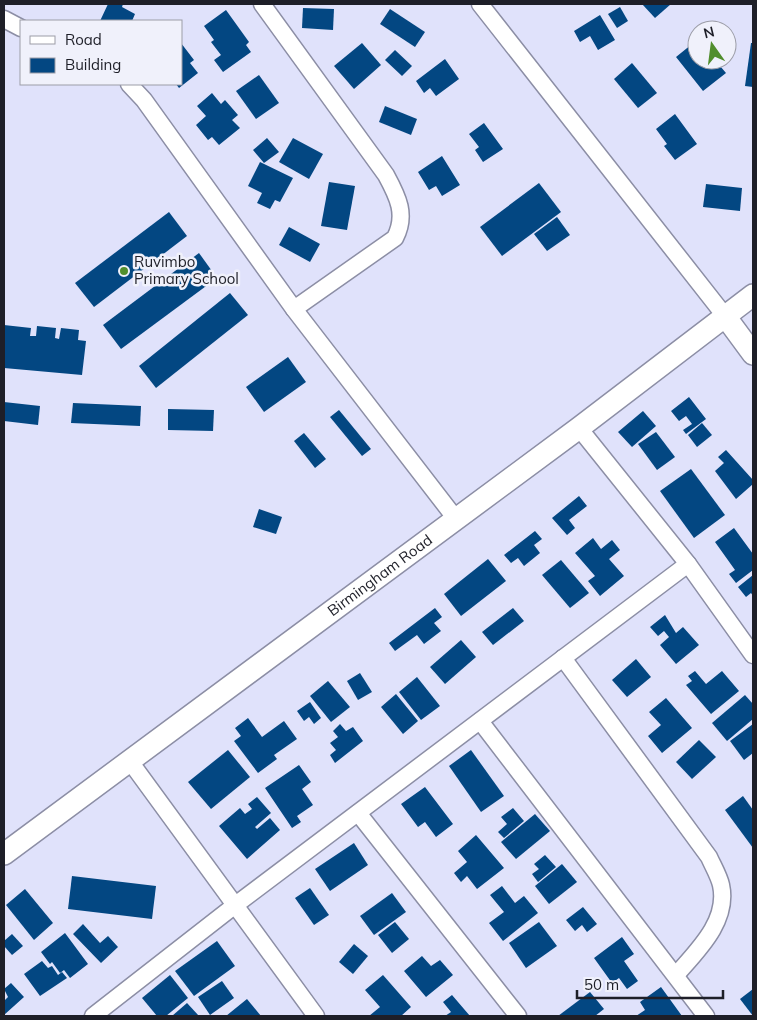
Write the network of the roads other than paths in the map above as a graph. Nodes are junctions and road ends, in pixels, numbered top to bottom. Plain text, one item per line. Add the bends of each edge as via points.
1 (262, 4) edge
2 (480, 4) edge
3 (4, 19) edge
4 (20, 27) edge
5 (130, 85) edge
6 (753, 295) edge
7 (294, 309) junction
8 (725, 316) junction
9 (753, 354) edge
10 (579, 428) junction
11 (456, 519) junction
12 (688, 564) junction
13 (753, 655) edge
14 (563, 658) junction
15 (480, 721) junction
16 (128, 760) junction
17 (358, 813) junction
18 (4, 854) edge
19 (234, 906) junction
20 (676, 975) junction
21 (103, 1013) edge
22 (316, 1016) edge
23 (518, 1016) edge
24 (706, 1016) edge

1 - 7 street via 386,175 402,214 401,227 395,238
2 - 8 street
3 - 4 street
5 - 7 street
6 - 8 street, Birmingham Road
7 - 11 street
8 - 9 street
8 - 10 street, Birmingham Road
10 - 11 street, Birmingham Road
10 - 12 street
11 - 16 street, Birmingham Road
12 - 13 street
12 - 14 street
14 - 15 street
14 - 20 street via 709,857 721,886 720,906 712,933
15 - 17 street
15 - 20 street
16 - 18 street, Birmingham Road
16 - 19 street
17 - 19 street
17 - 23 street
19 - 21 street
19 - 22 street
20 - 24 street

